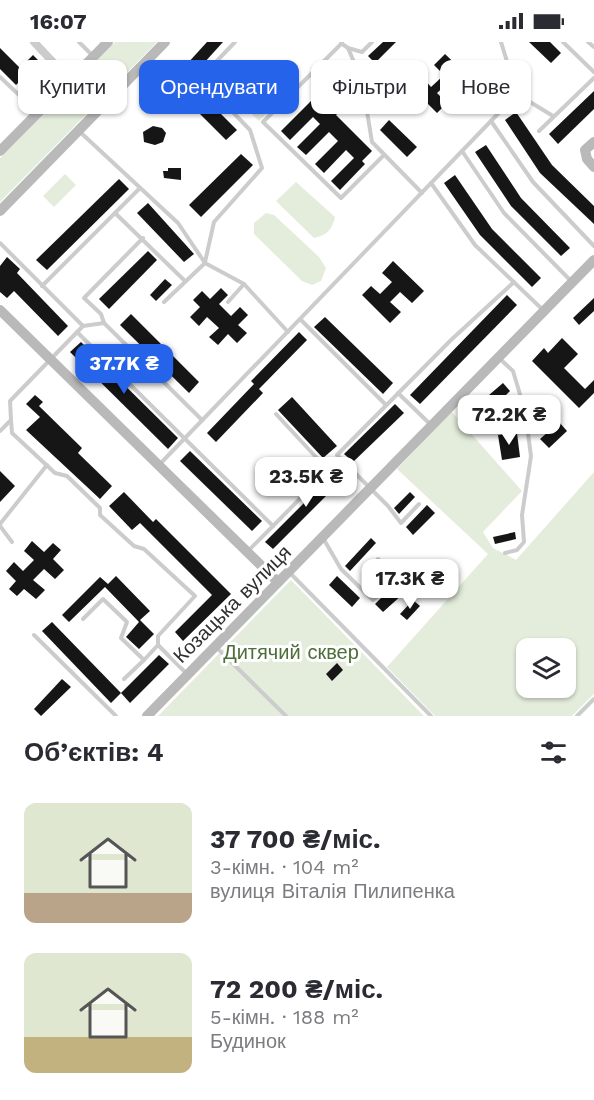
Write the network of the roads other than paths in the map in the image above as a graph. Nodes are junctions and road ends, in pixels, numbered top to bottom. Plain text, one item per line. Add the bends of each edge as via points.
1 (34, 42) edge
2 (79, 42) edge
3 (108, 42) edge
4 (165, 42) edge
5 (235, 42) edge
6 (341, 42) edge
7 (372, 42) edge
8 (501, 42) edge
9 (563, 42) edge
10 (588, 42) edge
11 (594, 47) edge
12 (348, 48) junction
13 (94, 56) junction
14 (149, 58) joint
15 (51, 60) edge
16 (90, 60) edge
17 (218, 60) edge
18 (507, 60) edge
19 (594, 72) edge
20 (0, 77) edge
21 (594, 78) edge
22 (127, 80) edge
23 (18, 94) edge
24 (531, 103) edge
25 (37, 114) edge
26 (94, 114) edge
27 (235, 114) edge
28 (497, 114) edge
29 (553, 116) junction
30 (491, 121) junction
31 (79, 130) junction
32 (539, 131) dead end
33 (594, 142) edge
34 (0, 151) edge
35 (462, 151) junction
36 (384, 155) junction
37 (594, 167) edge
38 (431, 183) junction
39 (140, 188) junction
40 (422, 193) junction
41 (0, 211) edge
42 (115, 213) junction
43 (143, 238) junction
44 (0, 243) edge
45 (594, 246) edge
46 (594, 260) edge
47 (205, 263) junction
48 (184, 281) junction
49 (514, 282) junction
50 (572, 282) junction
51 (244, 284) junction
52 (42, 286) junction
53 (164, 302) dead end
54 (228, 302) dead end
55 (0, 310) edge
56 (544, 311) junction
57 (300, 319) junction
58 (104, 323) junction
59 (83, 326) junction
60 (77, 332) junction
61 (288, 332) junction
62 (498, 358) junction
63 (51, 360) junction
64 (398, 393) junction
65 (386, 405) junction
66 (276, 414) dead end
67 (11, 420) junction
68 (202, 420) junction
69 (432, 426) junction
70 (0, 431) edge
71 (184, 439) junction
72 (340, 458) junction
73 (47, 465) junction
74 (159, 465) junction
75 (328, 470) junction
76 (371, 488) junction
77 (419, 504) dead end
78 (0, 525) edge
79 (273, 526) junction
80 (322, 537) junction
81 (12, 542) dead end
82 (247, 552) junction
83 (505, 553) dead end
84 (378, 559) dead end
85 (289, 571) junction
86 (278, 582) junction
87 (83, 620) dead end
88 (34, 635) dead end
89 (158, 645) junction
90 (215, 646) junction
91 (144, 660) junction
92 (187, 675) junction
93 (124, 680) dead end
94 (594, 699) edge
95 (116, 716) edge
96 (147, 716) edge
97 (286, 716) edge
98 (432, 716) edge
99 (577, 716) edge

1 - 15 street
2 - 13 lane
3 - 13 street
4 - 14 street
5 - 17 lane
6 - 12 lane
6 - 36 lane via 263,122 341,198
7 - 12 lane via 362,52
8 - 18 lane
9 - 19 lane
10 - 11 lane
12 - 36 lane via 362,81 372,142
13 - 16 street
14 - 22 street
20 - 23 lane
21 - 29 lane
24 - 29 lane
25 - 34 street
26 - 31 street
27 - 47 lane via 250,130 262,168 214,222
28 - 30 lane
29 - 32 lane
30 - 35 lane
30 - 45 lane via 533,182
31 - 39 lane
31 - 41 street
33 - 37 street via 585,150
35 - 38 lane
35 - 50 lane via 504,213
36 - 40 lane
38 - 40 lane
38 - 49 lane via 475,245
39 - 42 lane
39 - 47 lane via 178,223
40 - 57 lane
42 - 43 lane
42 - 52 lane
43 - 48 lane
43 - 58 lane via 84,297 101,314
44 - 52 lane
46 - 50 street, Козацька вулиця
47 - 48 lane
47 - 51 lane
48 - 53 lane
49 - 56 lane
49 - 64 lane
50 - 56 street, Козацька вулиця
51 - 54 lane
51 - 61 lane
52 - 59 lane
55 - 63 street
56 - 62 street, Козацька вулиця
57 - 61 lane
57 - 65 lane
58 - 59 lane
58 - 68 lane
59 - 60 lane
60 - 63 lane
60 - 71 lane
61 - 68 lane
62 - 69 street, Козацька вулиця
62 - 83 lane via 513,371 525,411 531,456 522,515 524,542 517,550
63 - 67 lane via 10,401
63 - 74 street
64 - 65 lane
64 - 69 lane
65 - 72 lane via 337,454
66 - 75 lane
67 - 70 lane
67 - 73 lane via 12,433
68 - 71 lane
69 - 76 street, Козацька вулиця
71 - 74 lane
71 - 79 lane
72 - 75 lane
72 - 76 lane
73 - 78 lane
73 - 89 lane via 55,473 67,476 100,508 100,515 134,546 144,549 195,597 158,636
74 - 82 street
75 - 79 lane
76 - 77 lane via 400,523
76 - 80 street, Козацька вулиця
78 - 81 lane
79 - 82 lane
80 - 84 lane via 341,569 373,600 397,576
80 - 85 street, Козацька вулиця
82 - 86 street
85 - 86 street, Козацька вулиця
85 - 98 lane
86 - 90 street, Козацька вулиця
87 - 91 lane via 103,598 127,622 122,638
88 - 95 lane
89 - 91 lane
89 - 92 lane
90 - 92 street, Козацька вулиця
90 - 97 lane
91 - 93 lane
92 - 96 street, Козацька вулиця
94 - 99 lane

